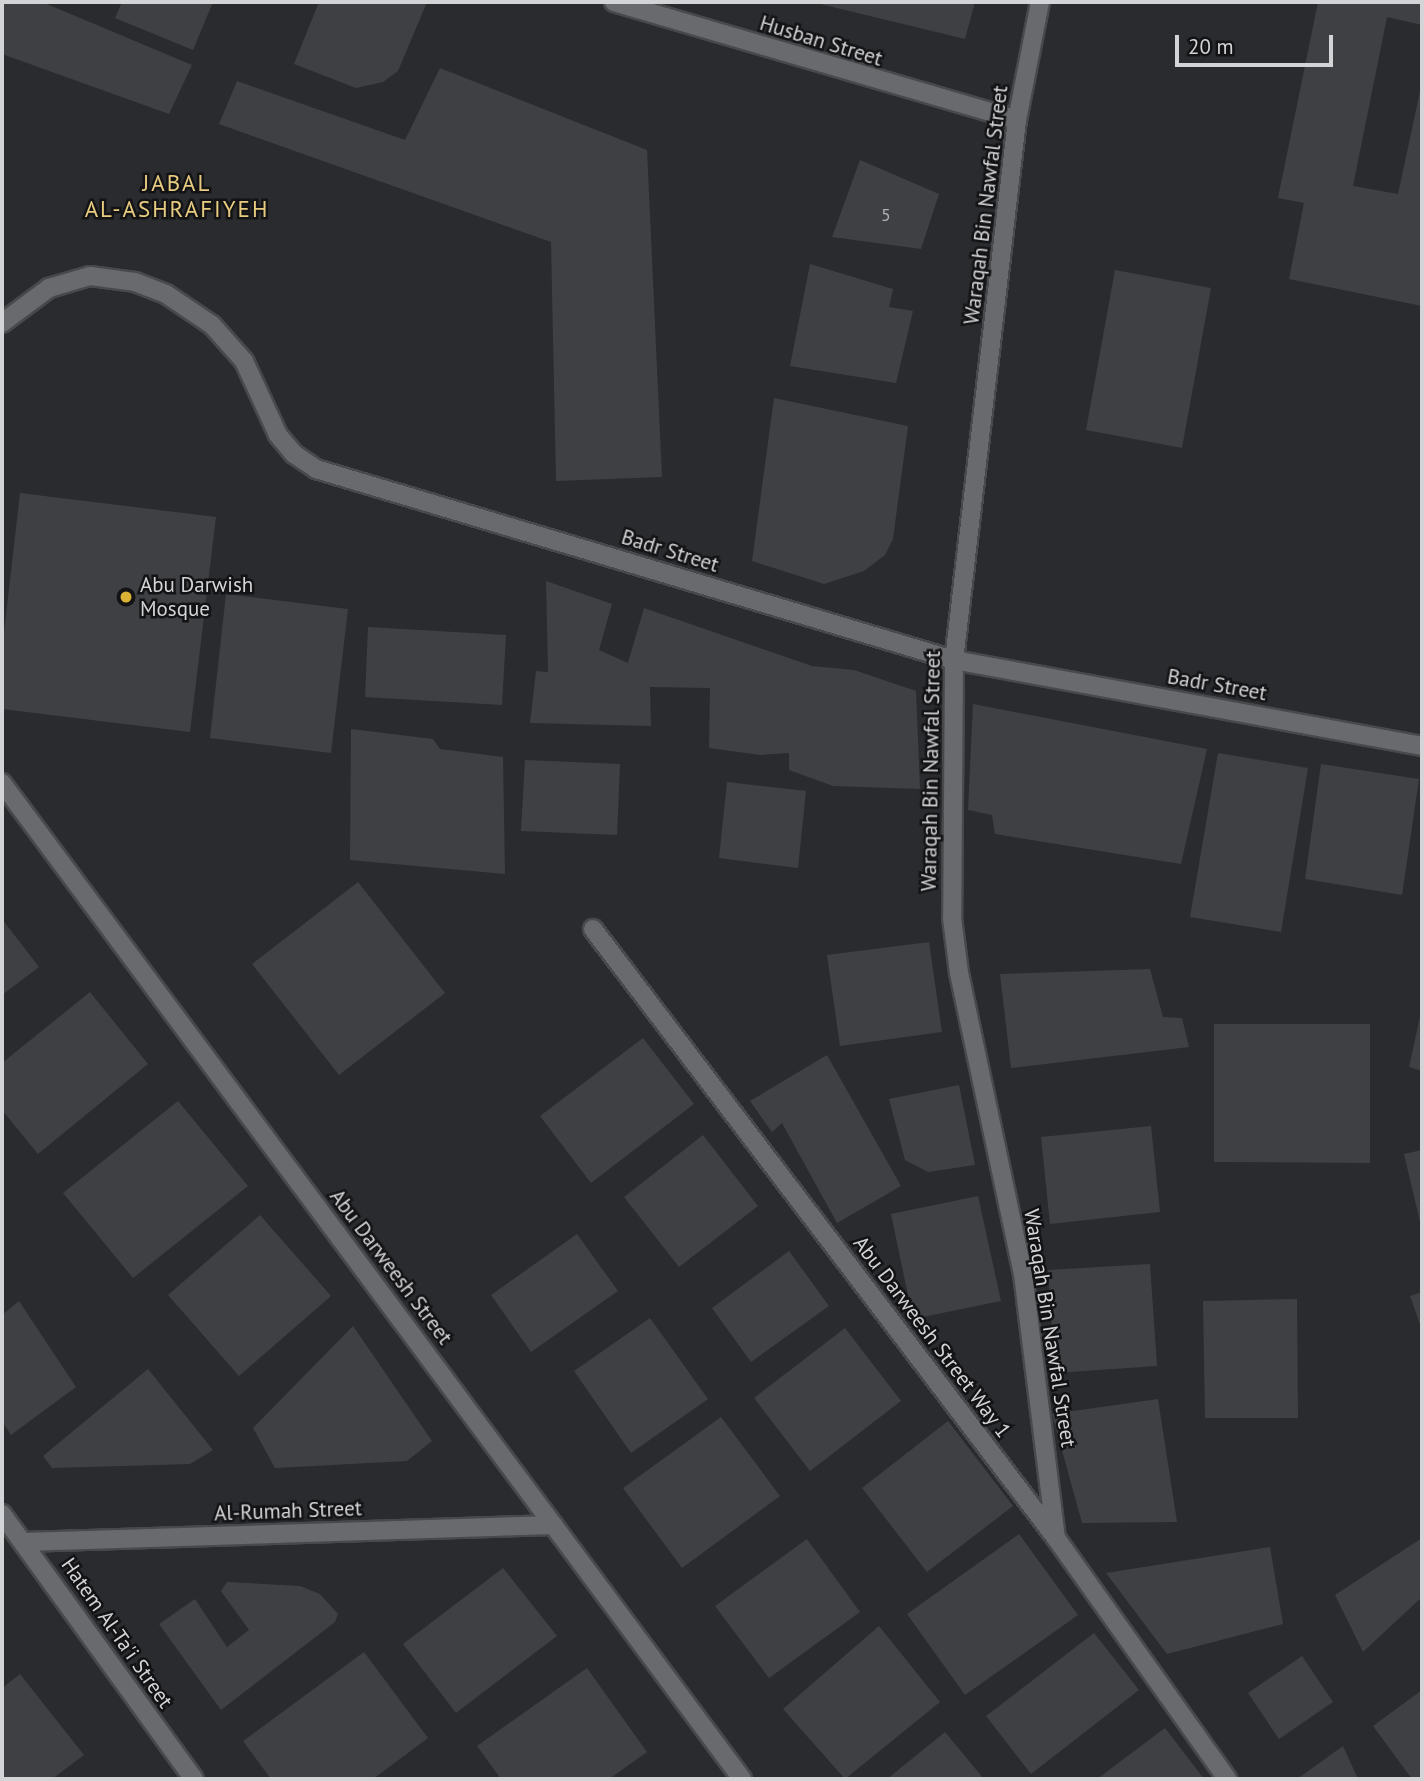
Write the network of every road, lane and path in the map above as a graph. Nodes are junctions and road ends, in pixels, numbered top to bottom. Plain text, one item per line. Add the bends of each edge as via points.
1 (614, 2) edge
2 (1040, 2) edge
3 (1017, 120) junction
4 (2, 323) edge
5 (954, 660) junction
6 (1422, 746) edge
7 (2, 783) edge
8 (593, 929) dead end
9 (2, 1514) edge
10 (554, 1525) junction
11 (1056, 1538) junction
12 (24, 1542) junction
13 (194, 1779) edge
14 (742, 1779) edge
15 (1227, 1779) edge

1 - 3 street, Husban Street
2 - 3 street, Waraqah Bin Nawfal Street
3 - 5 street, Waraqah Bin Nawfal Street
4 - 5 street, Badr Street via 49,288 90,276 135,282 166,294 212,325 244,361 278,435 316,469
5 - 6 street, Badr Street
5 - 11 street, Waraqah Bin Nawfal Street via 954,932 1023,1274
7 - 10 street, Abu Darweesh Street
8 - 11 street, Abu Darweesh Street Way 1
9 - 12 street, Hatem Al-Ta'i Street
10 - 12 street, Al-Rumah Street
10 - 14 street, Abu Darweesh Street
11 - 15 street, Abu Darweesh Street Way 1
12 - 13 street, Hatem Al-Ta'i Street

